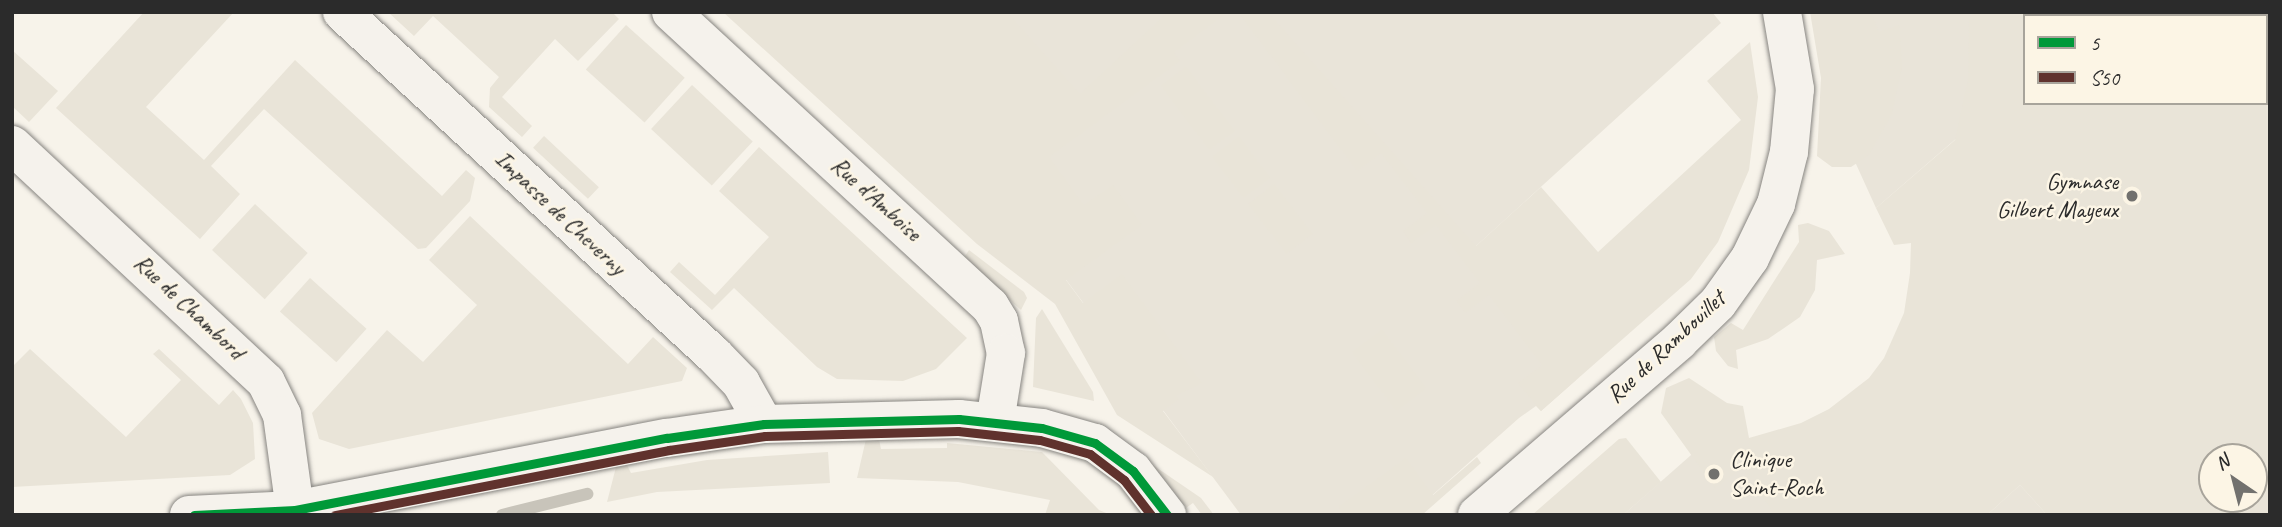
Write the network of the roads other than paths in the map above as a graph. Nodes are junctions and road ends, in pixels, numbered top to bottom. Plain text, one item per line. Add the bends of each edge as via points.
1 (342, 12) edge
2 (671, 12) edge
3 (1782, 12) edge
4 (12, 145) edge
5 (995, 422) junction
6 (764, 424) junction
7 (295, 510) junction
8 (189, 515) edge
9 (1167, 515) edge
10 (1477, 515) edge

1 - 6 street, Impasse de Cheverny via 714,355 741,383
2 - 5 street, Rue d'Amboise via 990,306 999,321 1006,353
3 - 10 street, Rue de Rambouillet via 1795,89 1790,152 1776,204 1750,258 1718,303 1679,341
4 - 7 street, Rue de Chambord via 266,382 282,415
5 - 6 street
5 - 9 street via 1042,428 1095,443 1133,471
6 - 7 street via 667,438
7 - 8 street

